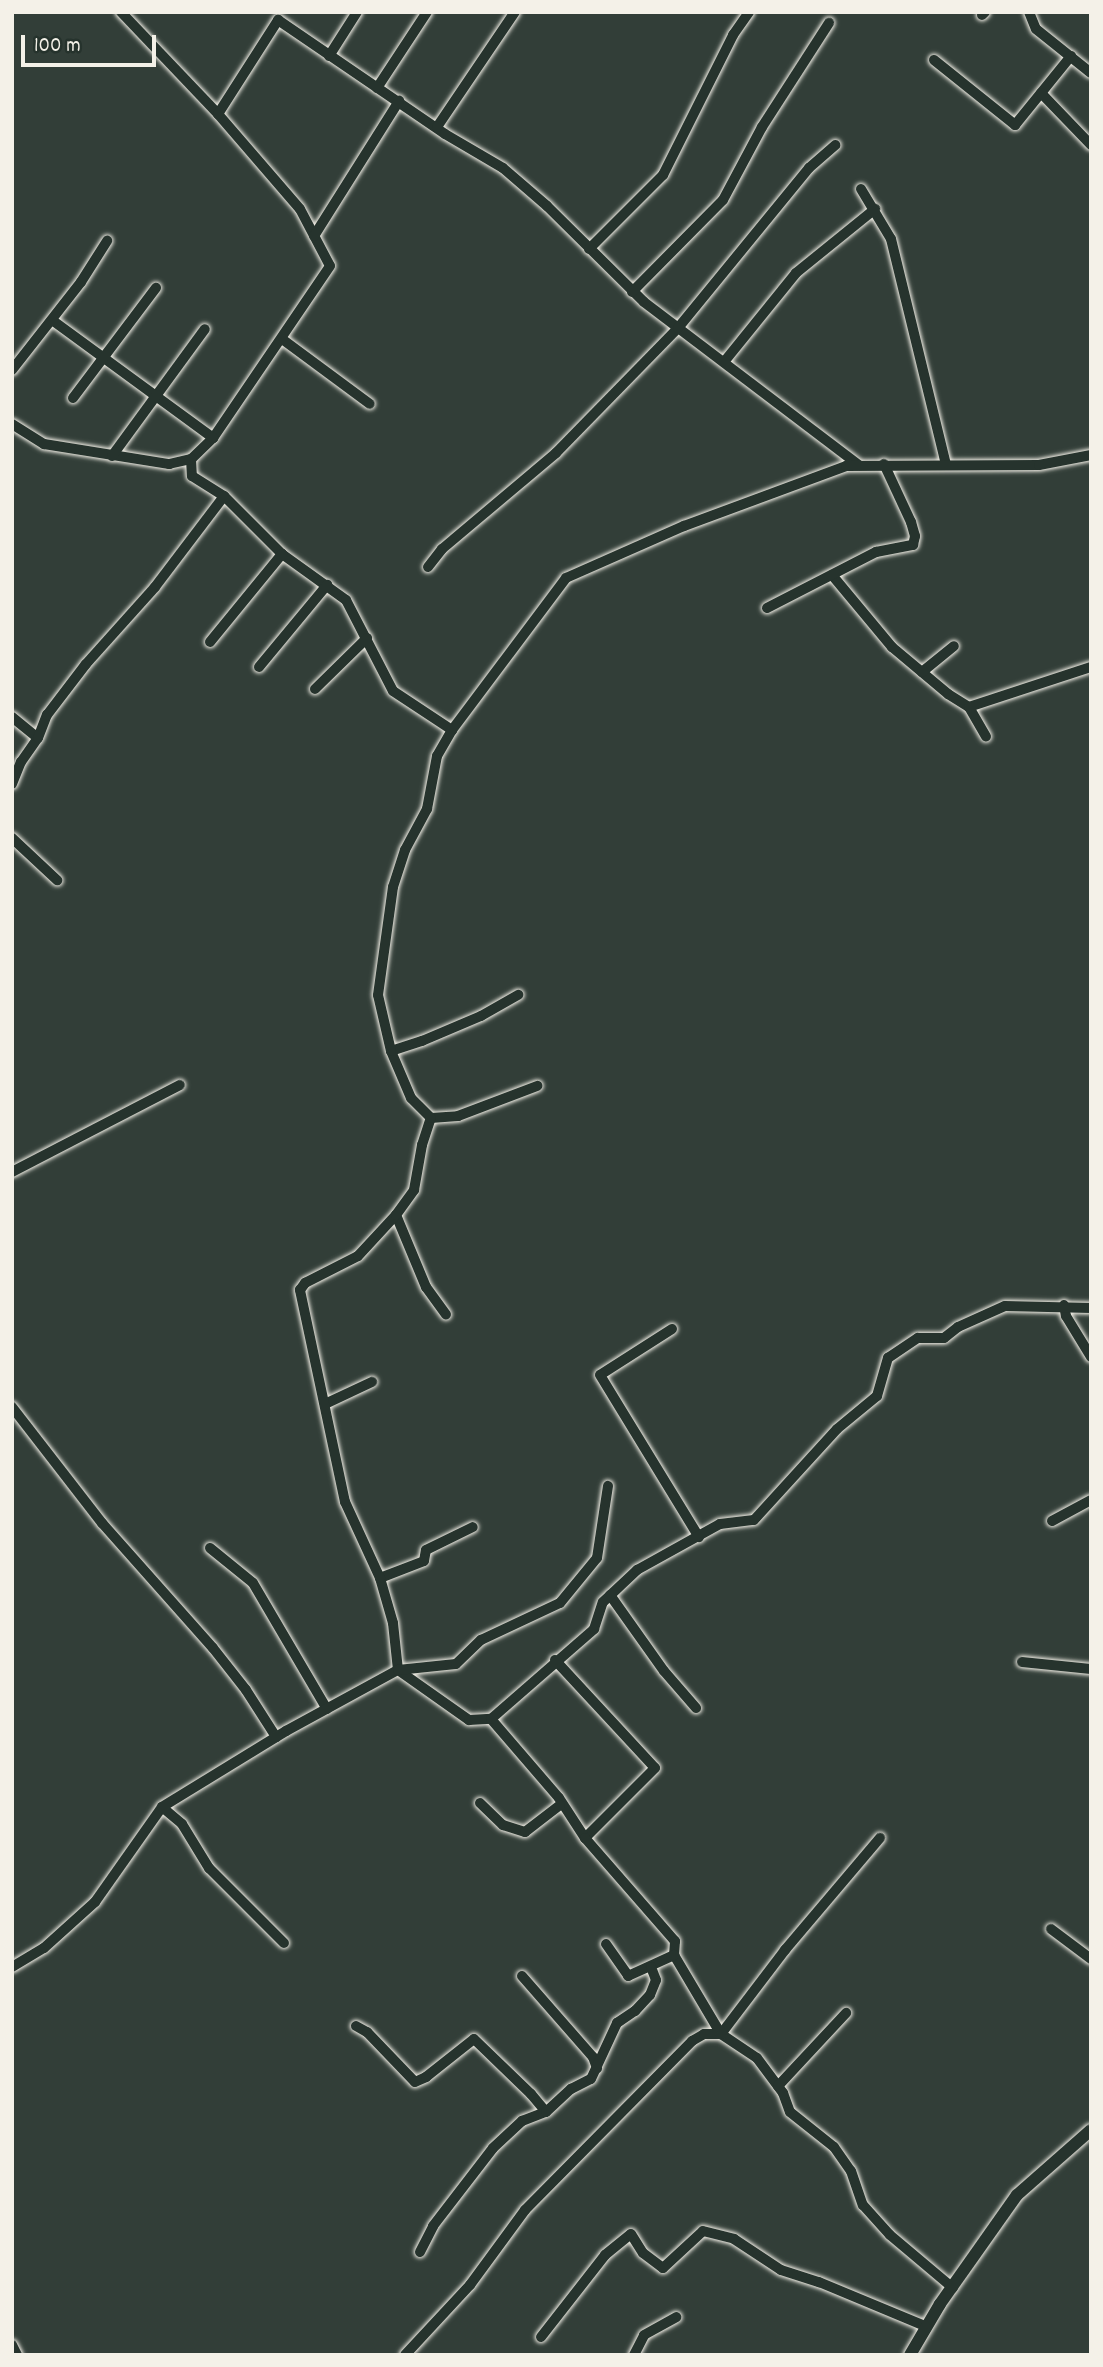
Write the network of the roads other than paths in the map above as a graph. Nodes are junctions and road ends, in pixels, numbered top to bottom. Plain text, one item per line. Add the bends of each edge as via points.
1 (121, 12) edge
2 (357, 12) edge
3 (427, 12) edge
4 (515, 12) edge
5 (749, 12) edge
6 (1029, 12) edge
7 (280, 16) edge
8 (829, 23) dead end
9 (329, 56) junction
10 (1071, 56) junction
11 (934, 60) dead end
12 (1091, 73) edge
13 (377, 89) junction
14 (1041, 93) junction
15 (399, 101) junction
16 (218, 114) junction
17 (437, 127) junction
18 (835, 145) dead end
19 (1091, 145) edge
20 (861, 189) dead end
21 (875, 209) junction
22 (314, 236) junction
23 (107, 241) dead end
24 (589, 248) junction
25 (156, 288) dead end
26 (632, 292) junction
27 (52, 320) junction
28 (678, 328) junction
29 (205, 329) dead end
30 (282, 339) junction
31 (104, 359) junction
32 (724, 362) junction
33 (12, 370) edge
34 (156, 396) junction
35 (73, 398) dead end
36 (370, 404) dead end
37 (12, 424) edge
38 (213, 438) junction
39 (1091, 455) edge
40 (111, 456) junction
41 (191, 459) junction
42 (859, 464) junction
43 (884, 464) junction
44 (946, 464) junction
45 (224, 496) junction
46 (282, 554) junction
47 (429, 567) dead end
48 (832, 575) junction
49 (327, 585) junction
50 (767, 608) dead end
51 (367, 638) junction
52 (210, 642) dead end
53 (954, 646) dead end
54 (259, 667) dead end
55 (1091, 667) edge
56 (922, 672) junction
57 (315, 689) dead end
58 (969, 707) junction
59 (12, 717) edge
60 (452, 730) junction
61 (986, 736) dead end
62 (38, 738) junction
63 (12, 784) edge
64 (12, 838) edge
65 (57, 880) dead end
66 (518, 995) dead end
67 (391, 1051) junction
68 (180, 1085) dead end
69 (537, 1086) dead end
70 (431, 1118) junction
71 (12, 1172) edge
72 (396, 1215) junction
73 (1063, 1305) junction
74 (1091, 1308) edge
75 (446, 1315) dead end
76 (672, 1329) dead end
77 (1091, 1357) edge
78 (372, 1382) dead end
79 (325, 1404) junction
80 (12, 1407) edge
81 (608, 1486) dead end
82 (1091, 1500) edge
83 (1052, 1521) dead end
84 (473, 1527) dead end
85 (699, 1537) junction
86 (210, 1548) dead end
87 (380, 1578) junction
88 (610, 1595) junction
89 (555, 1660) junction
90 (1022, 1662) dead end
91 (1091, 1669) edge
92 (398, 1671) junction
93 (327, 1709) junction
94 (696, 1709) dead end
95 (491, 1719) junction
96 (276, 1737) junction
97 (480, 1803) dead end
98 (561, 1805) junction
99 (162, 1807) junction
100 (586, 1838) junction
101 (880, 1838) dead end
102 (1051, 1929) dead end
103 (284, 1944) dead end
104 (606, 1944) dead end
105 (674, 1955) junction
106 (1091, 1959) edge
107 (12, 1967) edge
108 (651, 1967) junction
109 (522, 1976) dead end
110 (846, 2013) dead end
111 (356, 2026) dead end
112 (721, 2034) junction
113 (598, 2068) junction
114 (778, 2086) junction
115 (546, 2112) junction
116 (1091, 2130) edge
117 (420, 2252) dead end
118 (953, 2288) junction
119 (676, 2318) dead end
120 (925, 2326) junction
121 (541, 2337) dead end
122 (12, 2345) edge
123 (17, 2355) edge
124 (405, 2355) edge
125 (634, 2355) edge
126 (910, 2355) edge

1 - 16 street
2 - 9 street
3 - 13 street
4 - 17 street
5 - 24 street via 663,175
6 - 10 street via 1037,29
7 - 9 street
7 - 16 street
8 - 26 street via 762,127 723,200
9 - 13 street
10 - 12 street
10 - 14 street
11 - 14 street via 1015,125
13 - 15 street
14 - 19 street
15 - 17 street
15 - 22 street
16 - 22 street via 300,209
17 - 24 street via 503,168
18 - 28 street via 809,169
20 - 21 street
21 - 32 street via 796,273
21 - 44 street via 891,239
22 - 30 street via 330,266
23 - 27 street
24 - 26 street
25 - 31 street
26 - 28 street
27 - 31 street
27 - 33 street
28 - 32 street
28 - 47 street via 556,453 442,549
29 - 34 street
30 - 36 street
30 - 38 street
31 - 34 street
31 - 35 street
32 - 42 street
34 - 38 street
34 - 40 street
37 - 40 street via 44,443
38 - 41 street
39 - 44 street via 1039,465
40 - 41 street via 169,464
41 - 45 street via 192,476
42 - 43 street
42 - 60 street via 684,526 566,578
43 - 44 street
43 - 48 street via 915,541 876,552
45 - 46 street
45 - 62 street via 155,587 86,664 47,715
46 - 49 street
46 - 52 street
48 - 50 street
48 - 56 street via 886,641
49 - 51 street via 346,600
49 - 54 street
51 - 57 street
51 - 60 street via 393,691
53 - 56 street
55 - 58 street
56 - 58 street
58 - 61 street
59 - 62 street
60 - 67 street via 437,756 427,809 405,850 393,887 378,995
62 - 63 street
64 - 65 street
66 - 67 street via 481,1016
67 - 70 street via 411,1098
68 - 71 street
69 - 70 street via 458,1116
70 - 72 street via 414,1190
72 - 75 street via 426,1287
72 - 79 street via 358,1256 304,1283 300,1290
73 - 74 street
73 - 77 street
73 - 85 street via 1005,1306 944,1338 918,1338 888,1358 877,1396 837,1429 754,1520 720,1524
76 - 85 street via 600,1375
78 - 79 street
79 - 87 street via 345,1502
80 - 96 street via 102,1523 213,1648
81 - 92 street via 597,1559 560,1602 481,1640 456,1664
82 - 83 street
84 - 87 street via 426,1550 424,1561
85 - 88 street via 637,1570
86 - 93 street via 253,1583
87 - 92 street via 393,1623
88 - 89 street via 594,1629
88 - 94 street
89 - 95 street
89 - 100 street via 655,1768
90 - 91 street
92 - 93 street
92 - 95 street via 470,1720
93 - 96 street
95 - 98 street
96 - 99 street
97 - 98 street via 503,1825 525,1832
98 - 100 street
99 - 103 street via 182,1824 209,1867
99 - 107 street via 95,1902 44,1948
100 - 105 street via 675,1941
101 - 112 street
102 - 106 street
104 - 108 street via 628,1976
105 - 108 street
105 - 112 street
108 - 113 street via 656,1980 650,1995 617,2023
109 - 113 street
110 - 114 street
111 - 115 street via 415,2082 474,2039
112 - 114 street via 757,2058
112 - 124 street via 704,2034 692,2041 525,2210 470,2285
113 - 115 street via 591,2079 571,2089
114 - 118 street via 790,2112 834,2147 851,2171 863,2205 890,2235
115 - 117 street via 522,2121 493,2148 454,2196
116 - 118 main road via 1017,2195
118 - 120 main road
119 - 125 street via 645,2335
120 - 121 street via 781,2270 734,2239 703,2231 663,2268 643,2253 631,2234 605,2255
120 - 126 main road
122 - 123 street

